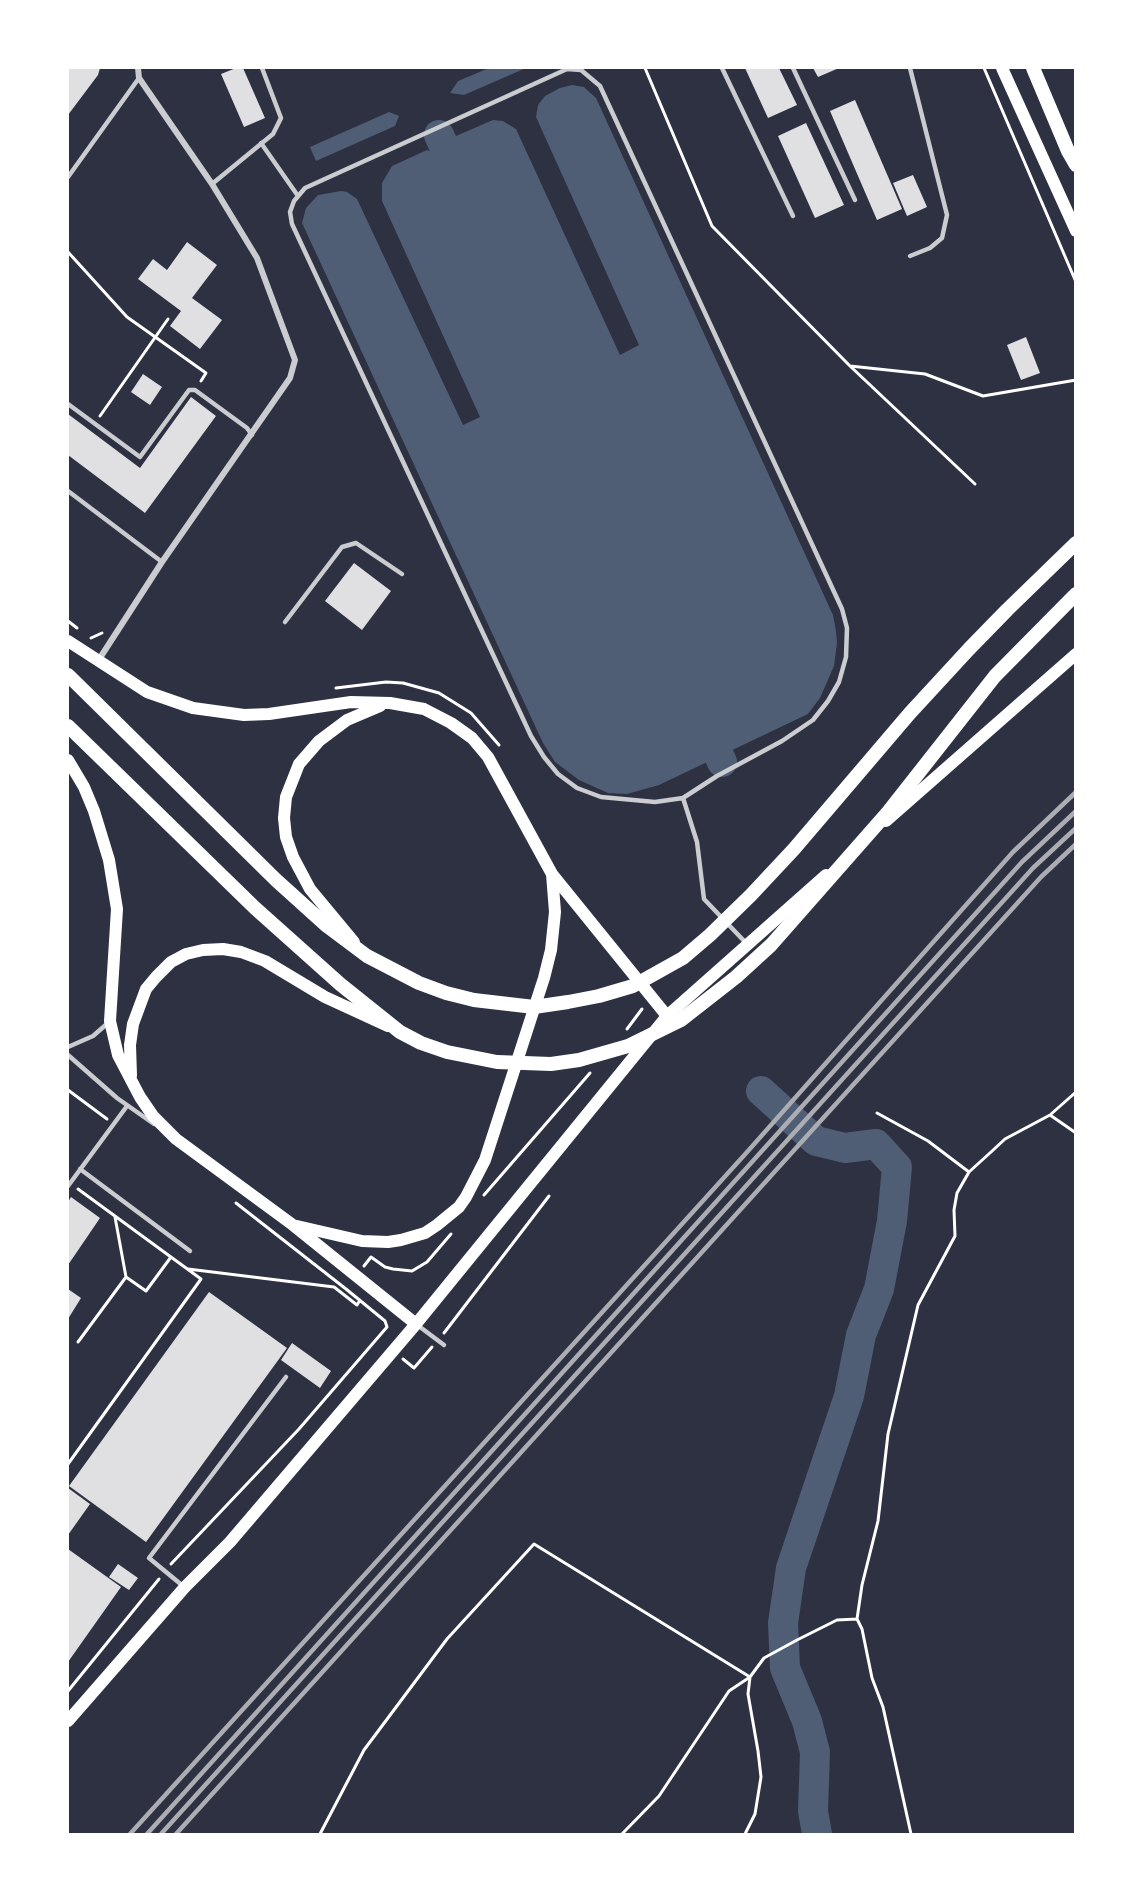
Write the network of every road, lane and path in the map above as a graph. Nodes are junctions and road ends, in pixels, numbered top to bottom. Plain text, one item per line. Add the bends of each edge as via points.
1 (138, 68) edge
2 (262, 68) edge
3 (645, 68) edge
4 (722, 68) edge
5 (793, 68) edge
6 (910, 68) edge
7 (984, 68) edge
8 (1002, 68) edge
9 (1033, 68) edge
10 (139, 78) junction
11 (261, 143) junction
12 (1076, 165) edge
13 (68, 177) edge
14 (212, 184) junction
15 (298, 196) junction
16 (855, 200) dead end
17 (793, 216) dead end
18 (1076, 231) edge
19 (68, 252) edge
20 (910, 256) dead end
21 (1076, 282) edge
22 (168, 319) dead end
23 (156, 337) junction
24 (850, 366) junction
25 (1076, 380) edge
26 (195, 390) junction
27 (68, 404) edge
28 (95, 424) junction
29 (252, 435) junction
30 (975, 484) dead end
31 (68, 491) edge
32 (1076, 543) edge
33 (162, 562) junction
34 (402, 574) dead end
35 (1076, 594) edge
36 (68, 621) edge
37 (285, 622) dead end
38 (68, 641) edge
39 (106, 650) junction
40 (1076, 654) edge
41 (97, 662) junction
42 (68, 675) edge
43 (329, 689) dead end
44 (390, 703) junction
45 (68, 726) edge
46 (502, 750) dead end
47 (68, 760) edge
48 (683, 798) junction
49 (552, 874) junction
50 (747, 945) junction
51 (367, 956) junction
52 (637, 1002) dead end
53 (667, 1016) junction
54 (110, 1021) junction
55 (400, 1032) junction
56 (620, 1037) dead end
57 (68, 1047) edge
58 (68, 1055) edge
59 (597, 1064) dead end
60 (134, 1086) junction
61 (68, 1090) edge
62 (1076, 1092) edge
63 (127, 1106) junction
64 (877, 1113) dead end
65 (1050, 1115) junction
66 (114, 1124) junction
67 (1076, 1133) edge
68 (176, 1139) junction
69 (80, 1169) junction
70 (969, 1172) junction
71 (69, 1184) edge
72 (549, 1196) dead end
73 (481, 1199) dead end
74 (114, 1216) junction
75 (293, 1225) junction
76 (458, 1226) dead end
77 (190, 1251) dead end
78 (171, 1257) junction
79 (371, 1257) dead end
80 (187, 1269) junction
81 (126, 1277) junction
82 (346, 1289) dead end
83 (360, 1300) junction
84 (416, 1324) junction
85 (438, 1341) junction
86 (78, 1342) dead end
87 (444, 1346) dead end
88 (414, 1368) dead end
89 (286, 1377) dead end
90 (68, 1464) edge
91 (222, 1550) junction
92 (165, 1570) junction
93 (185, 1587) junction
94 (857, 1619) junction
95 (750, 1677) junction
96 (68, 1691) edge
97 (68, 1721) edge
98 (68, 1732) edge
99 (320, 1834) edge
100 (622, 1834) edge
101 (745, 1834) edge
102 (911, 1834) edge

1 - 10 street
2 - 11 lane via 281,118 273,134
3 - 24 path via 712,226
4 - 17 lane
5 - 16 lane
6 - 20 lane via 946,215 942,238
7 - 21 path
8 - 18 main road
9 - 12 main road
10 - 13 lane
10 - 14 street
11 - 14 lane
11 - 15 lane
14 - 29 street via 257,258 295,360 290,378
15 - 48 lane via 290,212 292,224 526,726 544,757 577,788 601,797 655,802
15 - 48 lane via 305,188 567,69 581,70 600,86 848,628 839,682 813,720
19 - 23 path via 127,317
22 - 23 path
23 - 26 path via 206,373
23 - 28 path
24 - 25 path via 925,374 983,396
24 - 30 path
26 - 28 lane via 189,390 140,457
26 - 29 lane
27 - 28 lane
29 - 33 street
31 - 33 lane
32 - 51 main road via 947,673 751,895 683,958 633,986 534,1007 446,993
33 - 39 street
34 - 37 lane via 356,543 342,546
35 - 55 main road via 995,676 801,914 771,945 681,1020 628,1046 551,1064 497,1062 447,1052
36 - 39 path
38 - 41 main road
39 - 41 street
40 - 50 main road
41 - 44 main road via 147,692 193,708 227,714 269,714 351,702
42 - 51 main road via 276,880
43 - 46 path via 386,682 439,693 471,713
44 - 49 main road via 439,716 480,747
44 - 51 main road via 347,720 319,741 300,764 285,808 286,837 310,889
45 - 55 main road via 255,908
47 - 54 main road via 94,811 114,884 117,909
48 - 50 lane via 697,842 704,899
49 - 53 main road
49 - 75 main road via 555,912 544,978 485,1160 459,1207 425,1233 401,1240 362,1241
50 - 53 main road
52 - 56 path via 643,1010
53 - 84 main road
54 - 57 lane via 93,1036
54 - 60 main road via 118,1055
55 - 60 main road via 325,997 265,961 241,952 203,950 171,962 146,989 130,1045
58 - 63 lane
59 - 73 path
60 - 68 main road via 153,1116
61 - 66 path
62 - 65 path
63 - 66 lane
63 - 68 lane
64 - 70 path via 928,1141
65 - 67 path
65 - 70 path via 1005,1139
66 - 69 lane
68 - 75 main road
69 - 71 lane
69 - 77 lane
70 - 94 path via 957,1193 955,1236 918,1305 888,1434 878,1521
71 - 74 path
72 - 85 path
74 - 78 path
74 - 81 path
75 - 84 main road
76 - 79 path via 427,1262 412,1271 385,1267
78 - 80 path
78 - 81 path via 146,1291
80 - 83 path via 333,1287 357,1305
80 - 90 path via 201,1279
81 - 86 path
82 - 83 path
83 - 92 path via 385,1321 386,1330
84 - 85 lane
84 - 91 main road
85 - 87 lane
85 - 88 path
89 - 92 lane via 149,1558
91 - 93 main road
91 - 98 main road
92 - 93 lane
92 - 96 path
93 - 97 main road
94 - 95 path via 837,1620 797,1640 764,1658
94 - 102 path via 883,1707
95 - 99 path via 534,1544 447,1639 364,1750
95 - 100 path via 729,1691 659,1797
95 - 101 path via 748,1694 760,1777 755,1814

